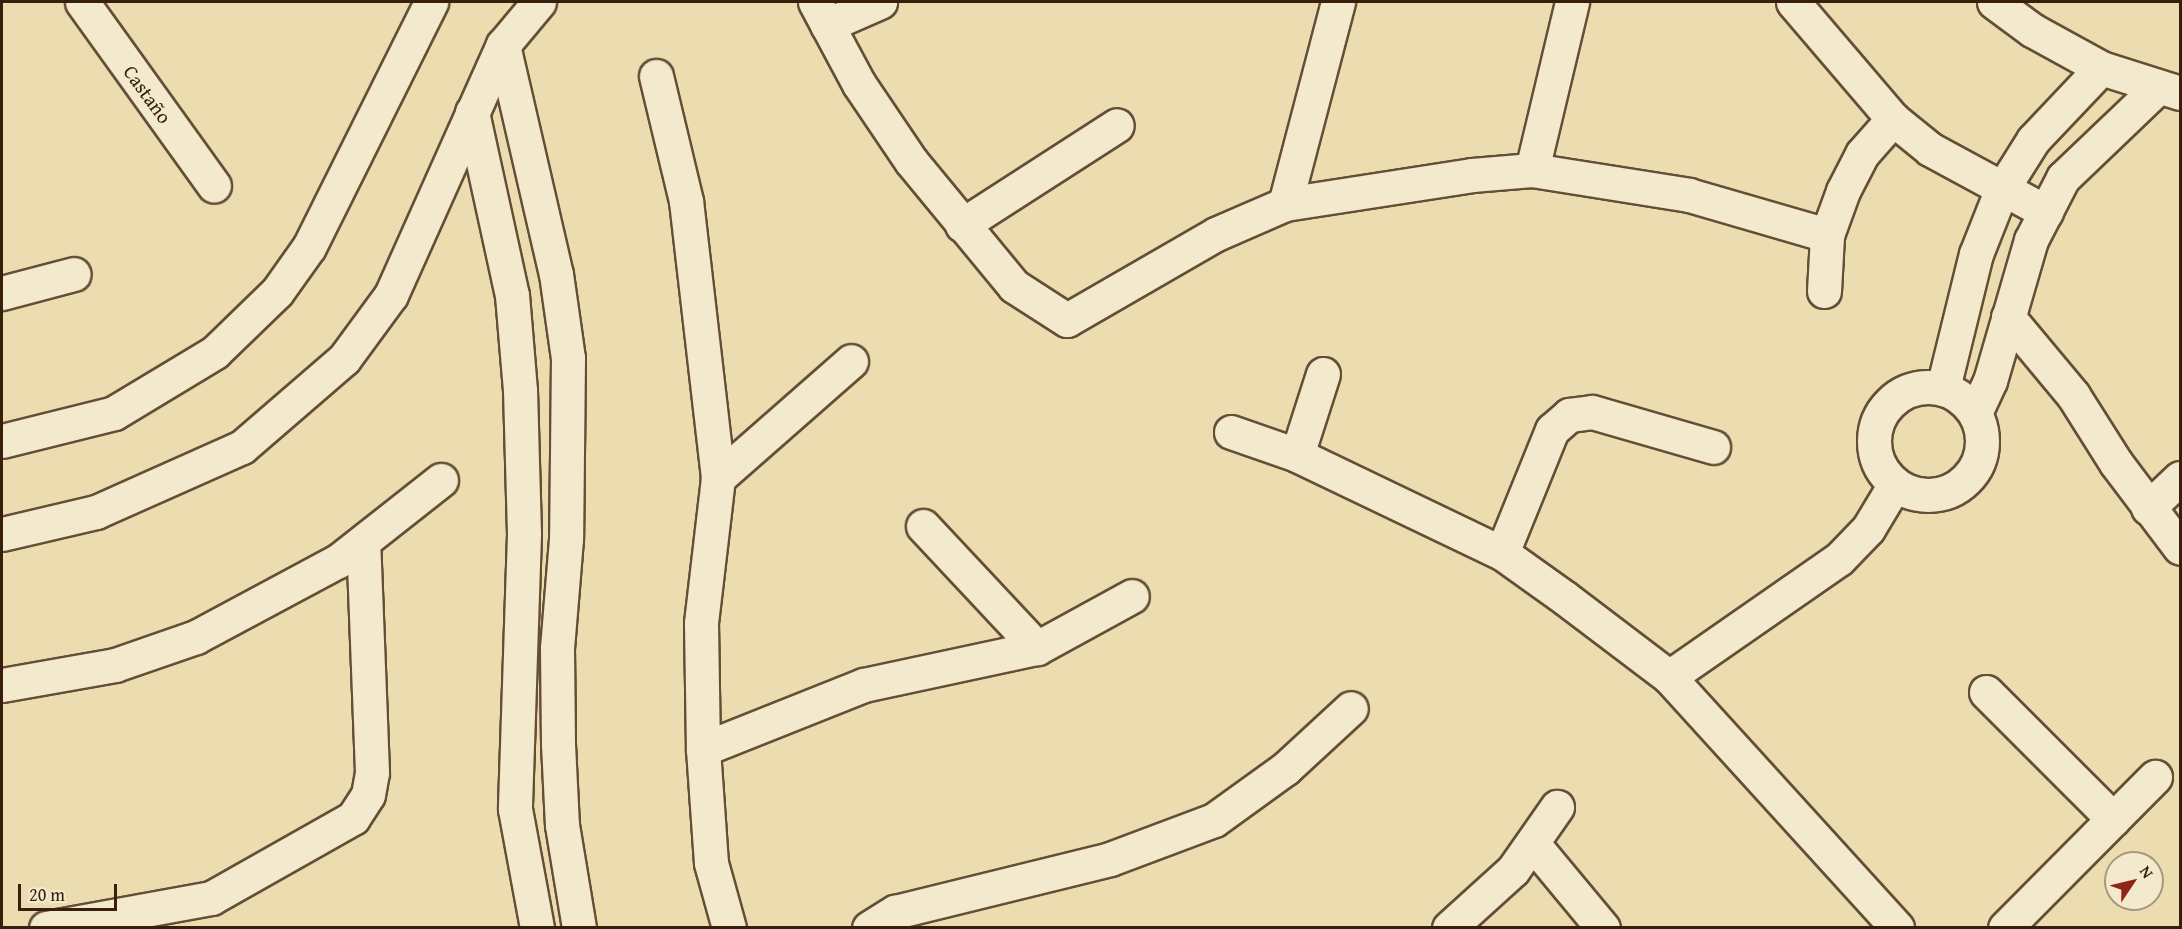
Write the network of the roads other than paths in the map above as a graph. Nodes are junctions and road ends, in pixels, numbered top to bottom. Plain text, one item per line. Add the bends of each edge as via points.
1 (82, 2) edge
2 (431, 2) edge
3 (539, 2) edge
4 (879, 2) edge
5 (1338, 2) edge
6 (1572, 2) edge
7 (1793, 2) edge
8 (1994, 2) edge
9 (821, 13) edge
10 (502, 45) junction
11 (2101, 68) junction
12 (656, 76) dead end
13 (2168, 91) edge
14 (472, 112) junction
15 (1893, 119) junction
16 (1117, 125) dead end
17 (1532, 170) junction
18 (214, 186) dead end
19 (2001, 191) junction
20 (1285, 204) junction
21 (2046, 212) junction
22 (962, 225) junction
23 (1827, 235) junction
24 (74, 274) dead end
25 (556, 274) junction
26 (509, 281) junction
27 (1824, 291) dead end
28 (2, 293) edge
29 (2008, 317) junction
30 (851, 361) dead end
31 (1323, 374) dead end
32 (569, 385) junction
33 (1943, 388) junction
34 (520, 390) junction
35 (1974, 413) junction
36 (1231, 432) dead end
37 (2, 441) edge
38 (1713, 447) dead end
39 (1297, 455) junction
40 (718, 478) junction
41 (2181, 478) edge
42 (441, 480) dead end
43 (1895, 484) junction
44 (2148, 508) junction
45 (923, 526) dead end
46 (2, 534) edge
47 (363, 542) junction
48 (2181, 548) edge
49 (1502, 553) junction
50 (1132, 596) dead end
51 (1038, 648) junction
52 (1669, 677) junction
53 (2, 685) edge
54 (1986, 692) dead end
55 (1351, 708) dead end
56 (703, 749) junction
57 (2155, 777) dead end
58 (1557, 807) dead end
59 (2113, 819) junction
60 (1534, 845) junction
61 (46, 927) edge
62 (537, 927) edge
63 (579, 927) edge
64 (729, 927) edge
65 (869, 927) edge
66 (1449, 927) edge
67 (1603, 927) edge
68 (1898, 927) edge
69 (2005, 927) edge

1 - 18 street, Castaño
2 - 37 street via 309,247 277,292 215,352 114,413
3 - 10 street
4 - 9 street
5 - 20 street
6 - 17 street
7 - 15 street
8 - 11 street via 2032,30
9 - 22 street via 858,84 911,161
10 - 14 street
10 - 25 street
11 - 13 street
11 - 19 street via 2033,140
12 - 40 street via 686,201
13 - 21 street via 2063,178
14 - 26 street
14 - 46 street via 391,295 344,359 242,447 96,512
15 - 19 street via 1930,149
15 - 23 street via 1862,154
16 - 22 street
17 - 20 street
17 - 23 street via 1689,195
19 - 21 street
19 - 33 street via 1976,254
20 - 22 street via 1216,234 1067,320 1014,286
21 - 29 street via 2031,240
23 - 27 street
24 - 28 street
25 - 26 street
25 - 32 street
26 - 34 street
29 - 35 street via 1990,381
29 - 44 street via 2073,395
30 - 40 street
31 - 39 street
32 - 34 street
32 - 63 street via 566,527 556,648 562,825
33 - 35 street via 1961,398
33 - 43 street via 1918,387 1895,397 1879,416 1875,448 1879,464
34 - 62 street via 524,534 515,808
35 - 43 street via 1983,437 1978,461 1964,482 1942,493 1918,494
36 - 39 street
38 - 49 street via 1592,412 1569,416 1552,430
39 - 49 street
40 - 56 street via 701,623
41 - 44 street
42 - 47 street
43 - 52 street via 1868,529 1839,559
44 - 48 street
45 - 51 street
47 - 53 street via 196,637 115,665
47 - 61 street via 372,772 368,795 352,818 211,898
49 - 52 street
50 - 51 street
51 - 56 street via 864,685
52 - 68 street
54 - 59 street
55 - 65 street via 1286,768 1214,820 1110,859 895,912
56 - 64 street via 711,863
57 - 59 street
58 - 60 street
59 - 69 street
60 - 66 street
60 - 67 street

